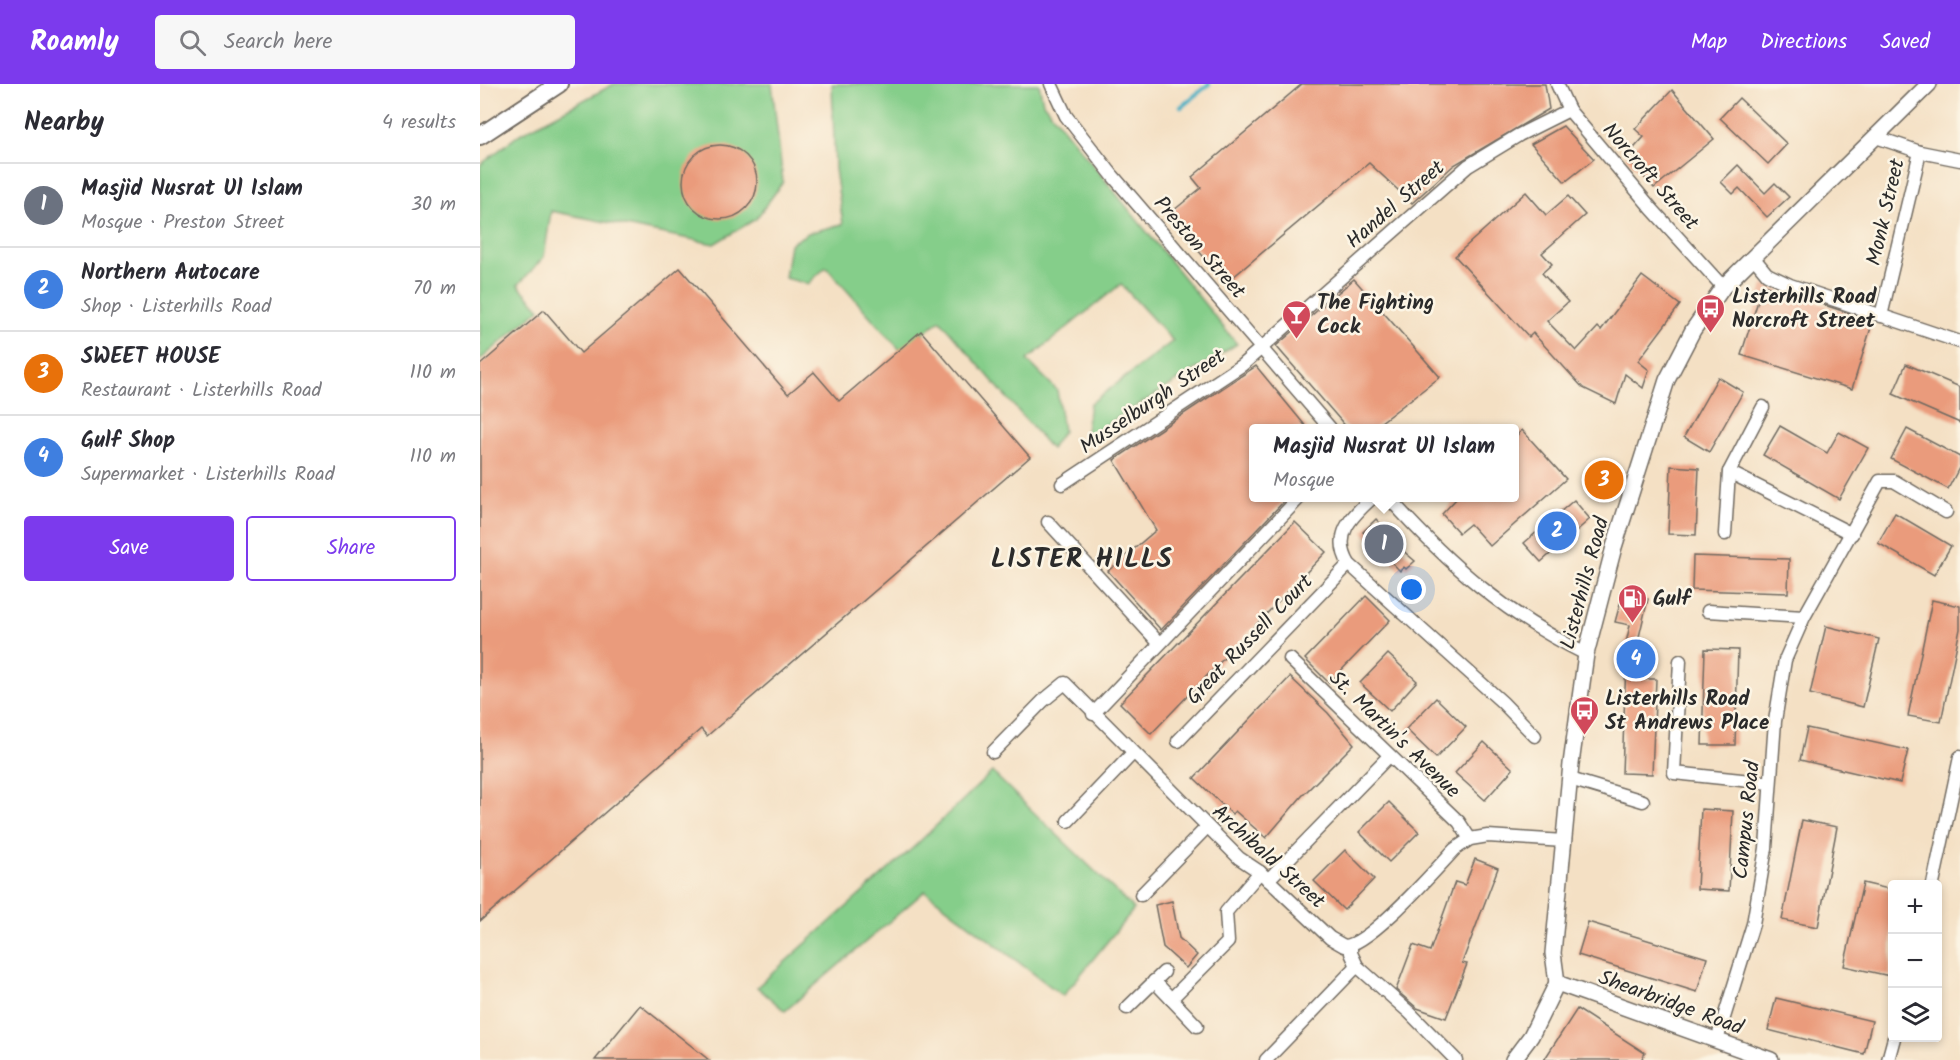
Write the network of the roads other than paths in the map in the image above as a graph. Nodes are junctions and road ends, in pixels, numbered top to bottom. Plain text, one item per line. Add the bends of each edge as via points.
1 (559, 84) edge
2 (1051, 84) edge
3 (1557, 84) edge
4 (1929, 84) edge
5 (1569, 110) junction
6 (480, 136) edge
7 (1876, 137) junction
8 (1920, 152) junction
9 (1960, 160) edge
10 (1753, 257) junction
11 (1723, 288) junction
12 (1881, 316) junction
13 (1960, 342) edge
14 (1262, 349) junction
15 (1763, 407) dead end
16 (1326, 424) edge
17 (1729, 472) junction
18 (1062, 484) dead end
19 (1295, 502) edge
20 (1368, 502) edge
21 (1393, 502) edge
22 (1946, 512) dead end
23 (1048, 522) dead end
24 (1725, 534) dead end
25 (1852, 534) junction
26 (1349, 564) junction
27 (1708, 611) dead end
28 (1804, 616) junction
29 (1159, 643) junction
30 (1281, 650) junction
31 (1586, 654) junction
32 (1680, 661) dead end
33 (1093, 714) junction
34 (1535, 736) dead end
35 (1178, 741) dead end
36 (993, 752) dead end
37 (1133, 753) junction
38 (1389, 756) junction
39 (1960, 757) edge
40 (1570, 779) junction
41 (1770, 783) junction
42 (1643, 801) dead end
43 (1068, 821) dead end
44 (1207, 826) junction
45 (1470, 839) junction
46 (1564, 841) junction
47 (1264, 876) junction
48 (1934, 880) edge
49 (1141, 895) dead end
50 (1351, 946) junction
51 (1357, 966) junction
52 (1164, 972) dead end
53 (1154, 981) junction
54 (1557, 983) junction
55 (1171, 999) junction
56 (1126, 1008) dead end
57 (1197, 1026) dead end
58 (1717, 1040) junction
59 (1893, 1042) edge
60 (1266, 1060) edge
61 (1456, 1060) edge
62 (1513, 1060) edge
63 (1771, 1060) edge
64 (1888, 1060) edge

1 - 6 main road
2 - 14 street, Preston Street via 1066,116 1113,176
3 - 5 street, Norcroft Street
4 - 7 street, Listerhills Road
5 - 11 street, Norcroft Street
5 - 14 street, Handel Street via 1468,166
7 - 8 street
7 - 10 street, Listerhills Road
8 - 9 street
8 - 12 street, Monk Street
10 - 11 street, Listerhills Road
10 - 12 street via 1767,274 1790,285
11 - 31 street, Listerhills Road via 1693,330 1667,380 1614,547
12 - 13 street
14 - 16 street, Preston Street
14 - 18 street, Musselburgh Street
15 - 17 street
17 - 24 street
17 - 25 street
19 - 29 street
20 - 26 street via 1350,519 1343,534 1341,550
21 - 31 street via 1456,568 1496,601
22 - 25 street, Campus Road via 1894,481 1880,481
23 - 29 street
25 - 28 street, Campus Road
26 - 30 street, Great Russell Court
26 - 34 street
27 - 28 street
28 - 41 street, Campus Road via 1785,660
29 - 33 street
30 - 35 street, Great Russell Court
30 - 38 street, St. Martin's Avenue
31 - 40 street, Listerhills Road
32 - 41 street via 1674,773
33 - 36 street, Archibald Street via 1065,683
33 - 37 street, Archibald Street
37 - 43 street
37 - 44 street, Archibald Street
38 - 45 street, St. Martin's Avenue via 1459,822
38 - 47 street
39 - 48 street
40 - 42 street
40 - 46 street, Listerhills Road
41 - 58 street, Campus Road via 1766,848 1753,924
44 - 47 street, Archibald Street
44 - 49 street
45 - 46 street via 1488,836
45 - 50 street via 1455,849 1377,928
46 - 54 street, Listerhills Road via 1553,953
47 - 50 street, Archibald Street via 1330,938
47 - 55 street via 1226,912 1228,942
50 - 51 street
51 - 60 street
51 - 61 street
52 - 53 street
53 - 55 street
53 - 56 street
54 - 58 street, Shearbridge Road
54 - 62 street via 1531,1036
55 - 57 street
58 - 63 street, Shearbridge Road
59 - 64 street

